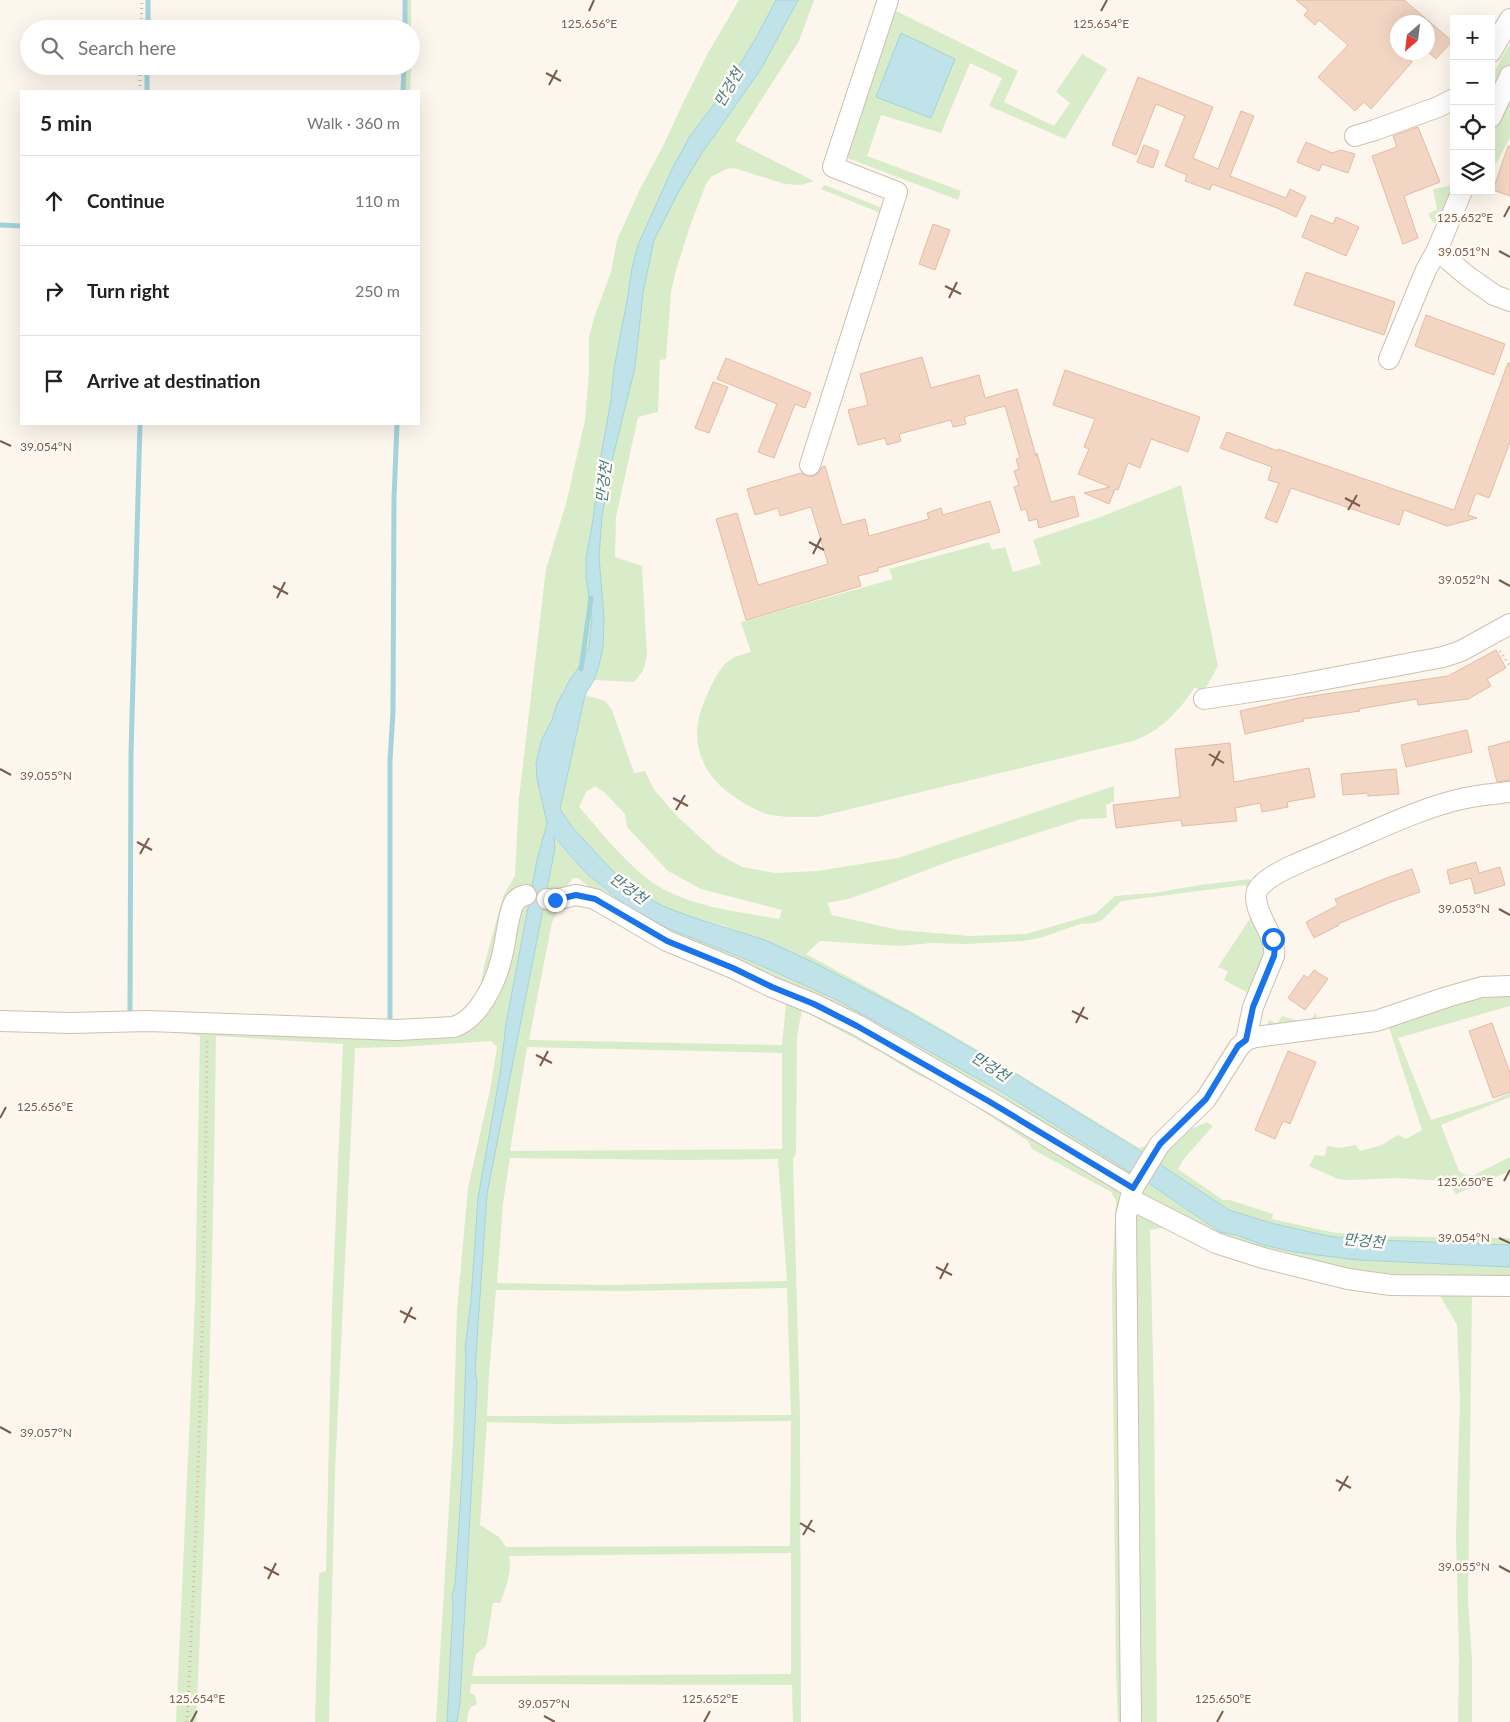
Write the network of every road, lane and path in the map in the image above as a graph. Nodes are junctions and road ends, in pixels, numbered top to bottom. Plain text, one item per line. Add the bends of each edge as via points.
1 (142, 0) edge
2 (888, 0) edge
3 (1510, 19) edge
4 (141, 20) edge
5 (1495, 45) edge
6 (140, 75) edge
7 (1510, 76) edge
8 (140, 90) edge
9 (1450, 101) edge
10 (1495, 108) edge
11 (1355, 136) dead end
12 (1460, 195) edge
13 (1438, 250) junction
14 (1508, 297) edge
15 (1389, 359) dead end
16 (810, 466) dead end
17 (1510, 624) edge
18 (1204, 699) dead end
19 (1510, 792) edge
20 (526, 895) dead end
21 (547, 899) dead end
22 (1510, 986) edge
23 (0, 1021) edge
24 (208, 1023) junction
25 (1246, 1040) junction
26 (1134, 1189) junction
27 (1510, 1286) edge
28 (187, 1722) edge
29 (1131, 1722) edge

1 - 4 path
2 - 16 street via 833,168 897,192
3 - 5 street
6 - 8 path
7 - 10 street
9 - 11 street
12 - 13 street
13 - 14 street via 1494,295
13 - 15 street via 1426,270
17 - 18 street via 1461,651 1443,657
19 - 25 street via 1461,799 1408,816 1304,861 1261,884 1256,900 1275,948 1253,1007
20 - 24 street via 514,904 494,981 474,1015 460,1025 397,1030
21 - 26 street via 576,895 595,899 667,941 814,1004 982,1097
22 - 25 street via 1482,987 1376,1021
23 - 24 street
24 - 28 path via 197,1511
25 - 26 street via 1238,1046 1206,1099 1160,1144
26 - 27 street via 1216,1243 1264,1258 1348,1279 1390,1285
26 - 29 street via 1126,1216

